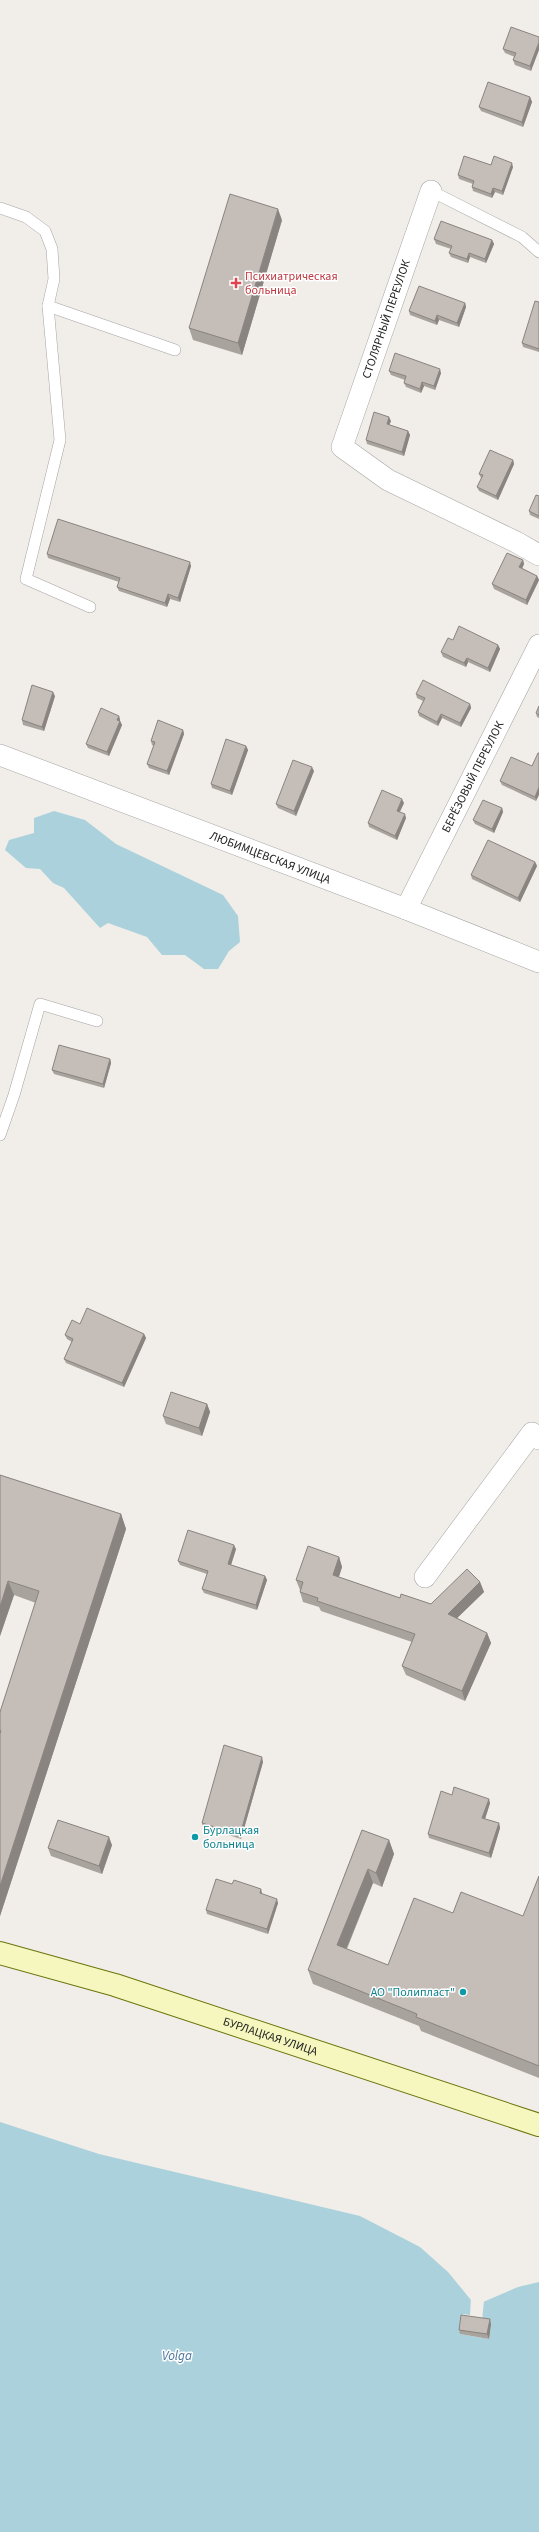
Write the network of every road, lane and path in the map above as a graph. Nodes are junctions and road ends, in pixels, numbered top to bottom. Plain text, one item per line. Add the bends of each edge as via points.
1 (431, 191) joint
2 (0, 208) edge
3 (539, 252) edge
4 (48, 306) junction
5 (175, 350) dead end
6 (539, 555) edge
7 (90, 608) dead end
8 (539, 645) edge
9 (0, 755) edge
10 (406, 909) junction
11 (539, 962) edge
12 (97, 1021) dead end
13 (0, 1135) edge
14 (539, 1439) edge
15 (425, 1577) dead end
16 (0, 1953) edge
17 (539, 2125) edge

1 - 3 lane via 522,237
1 - 6 street, СТОЛЯРНЫЙ ПЕРЕУЛОК via 342,447 388,480
2 - 4 lane via 26,217 44,230 52,249 54,279
4 - 5 lane
4 - 7 lane via 60,440 26,579
8 - 10 street, БЕРЁЗОВЫЙ ПЕРЕУЛОК
9 - 10 street, ЛЮБИМЦЕВСКАЯ УЛИЦА
10 - 11 street, ЛЮБИМЦЕВСКАЯ УЛИЦА
12 - 13 lane via 40,1004
14 - 15 street via 532,1433
16 - 17 main road, БУРЛАЦКАЯ УЛИЦА via 115,1985

